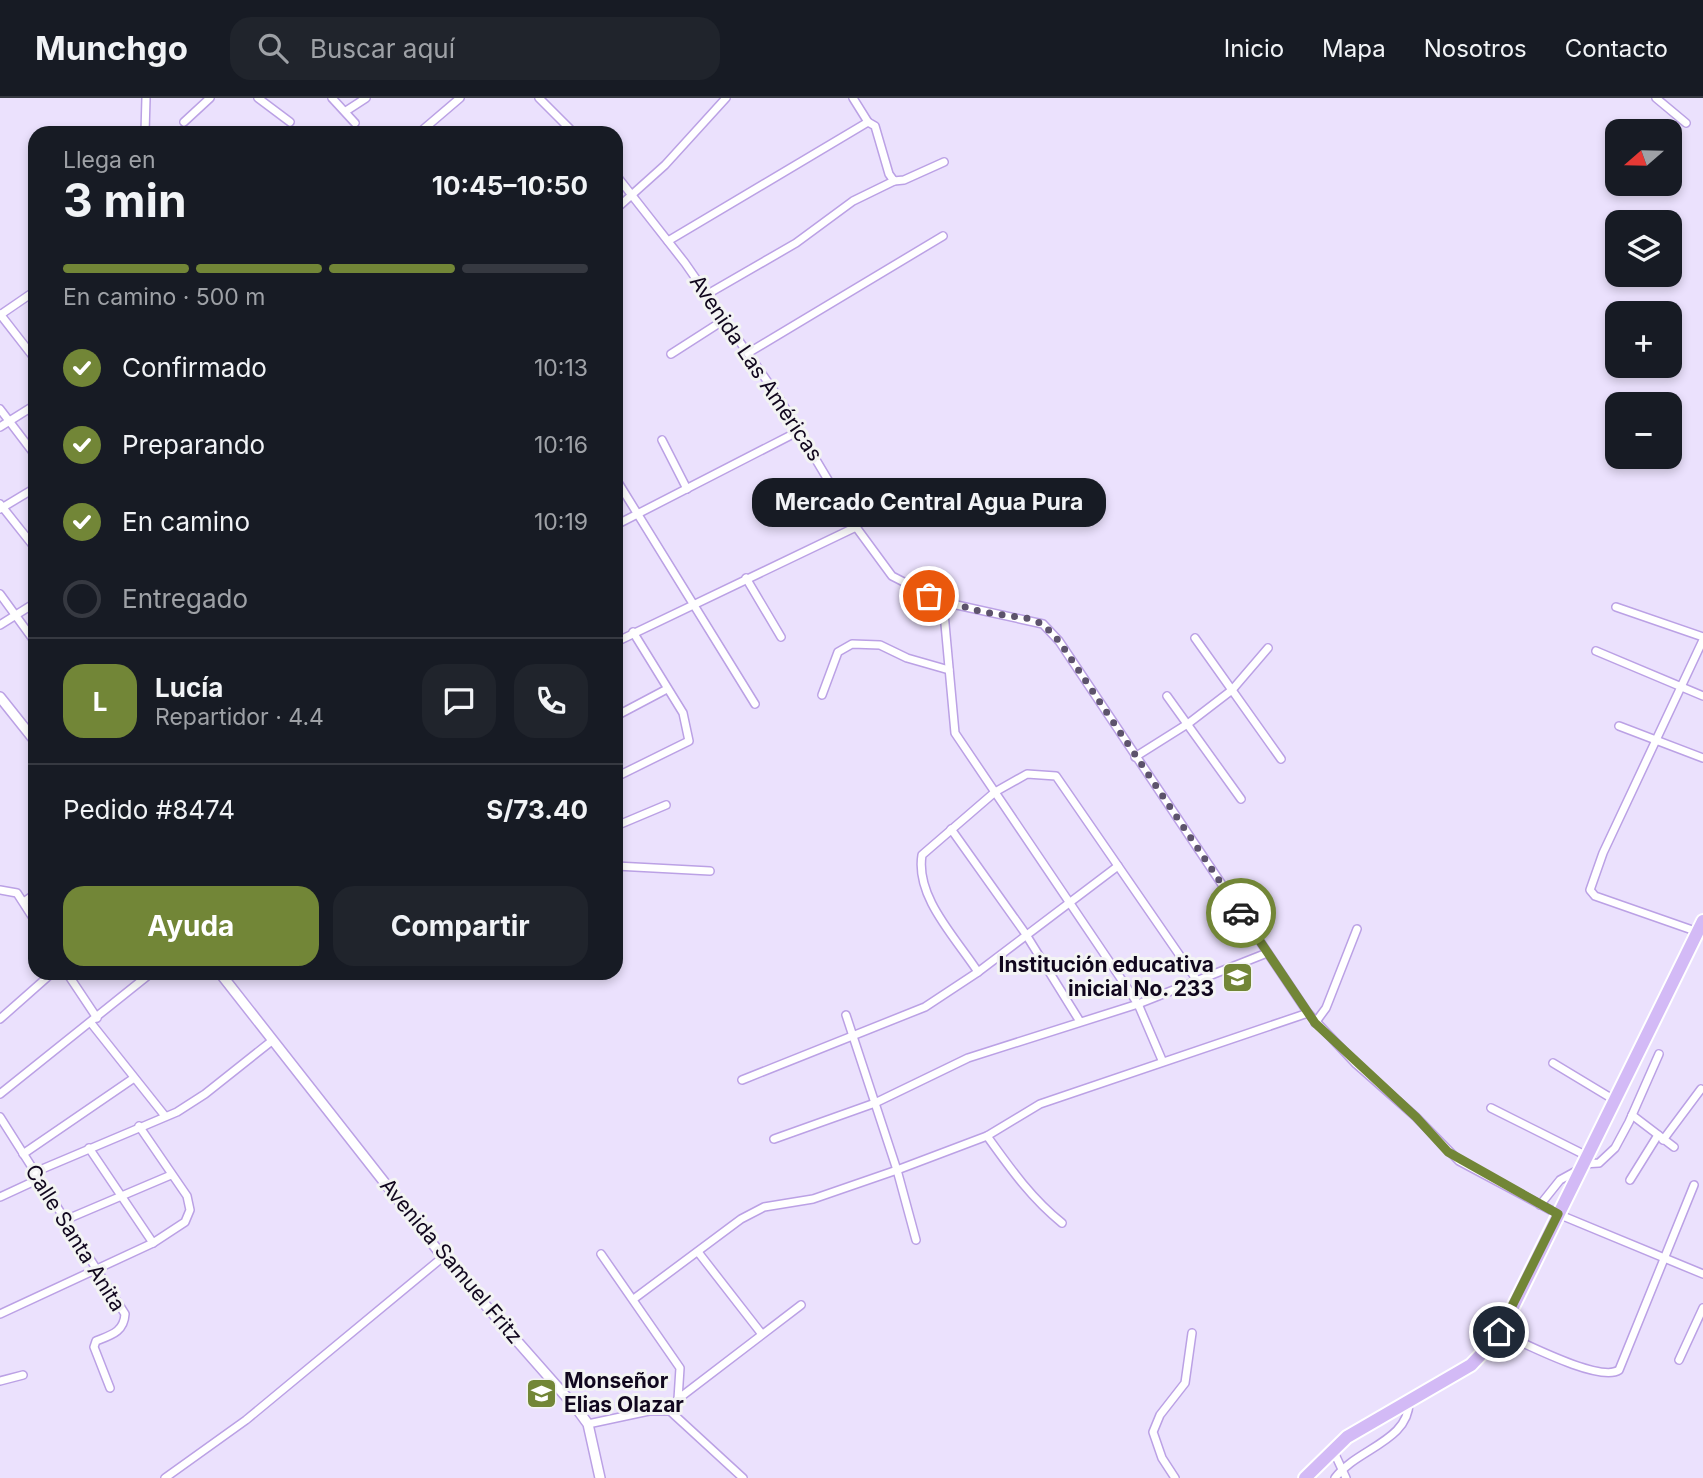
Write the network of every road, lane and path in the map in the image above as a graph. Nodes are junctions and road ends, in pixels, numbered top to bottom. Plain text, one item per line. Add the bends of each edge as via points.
1 (146, 98) edge
2 (210, 98) edge
3 (258, 98) edge
4 (332, 98) edge
5 (366, 98) edge
6 (460, 98) edge
7 (539, 98) edge
8 (726, 98) edge
9 (853, 98) edge
10 (1656, 98) edge
11 (346, 111) junction
12 (184, 122) dead end
13 (290, 122) dead end
14 (868, 122) junction
15 (355, 123) dead end
16 (1686, 124) dead end
17 (145, 126) edge
18 (427, 126) edge
19 (567, 126) edge
20 (944, 162) dead end
21 (894, 181) junction
22 (623, 183) edge
23 (634, 196) junction
24 (623, 204) edge
25 (943, 236) dead end
26 (668, 241) junction
27 (706, 295) junction
28 (28, 296) edge
29 (0, 315) edge
30 (724, 320) junction
31 (28, 350) edge
32 (748, 353) junction
33 (671, 354) dead end
34 (0, 409) edge
35 (28, 410) edge
36 (10, 422) junction
37 (0, 427) edge
38 (800, 431) junction
39 (662, 440) dead end
40 (28, 446) edge
41 (687, 489) junction
42 (623, 490) edge
43 (28, 492) edge
44 (1, 507) edge
45 (639, 514) junction
46 (623, 522) edge
47 (856, 527) junction
48 (28, 540) edge
49 (746, 578) junction
50 (0, 594) edge
51 (943, 602) junction
52 (693, 604) junction
53 (28, 607) edge
54 (1616, 607) dead end
55 (16, 615) junction
56 (0, 625) edge
57 (28, 632) edge
58 (633, 632) junction
59 (781, 637) dead end
60 (623, 638) edge
61 (1195, 638) dead end
62 (1703, 638) edge
63 (1268, 648) dead end
64 (1596, 651) dead end
65 (949, 670) junction
66 (1683, 687) junction
67 (667, 689) junction
68 (1232, 690) junction
69 (822, 695) dead end
70 (1167, 695) dead end
71 (0, 696) edge
72 (1703, 696) edge
73 (755, 704) dead end
74 (623, 712) edge
75 (1189, 723) junction
76 (1619, 726) dead end
77 (28, 732) edge
78 (1657, 740) junction
79 (1135, 757) junction
80 (1703, 758) edge
81 (1282, 759) dead end
82 (623, 774) edge
83 (995, 792) junction
84 (1241, 799) dead end
85 (666, 805) dead end
86 (623, 823) edge
87 (951, 829) junction
88 (623, 866) edge
89 (1118, 866) junction
90 (710, 872) dead end
91 (0, 890) edge
92 (28, 899) edge
93 (25, 901) junction
94 (1069, 902) junction
95 (28, 907) edge
96 (1700, 926) edge
97 (1357, 929) dead end
98 (1025, 933) junction
99 (1267, 953) junction
100 (978, 972) junction
101 (1196, 979) junction
102 (44, 980) edge
103 (71, 980) edge
104 (144, 980) edge
105 (226, 980) edge
106 (1138, 1004) junction
107 (1308, 1013) junction
108 (846, 1015) dead end
109 (0, 1018) edge
110 (1079, 1020) junction
111 (94, 1021) junction
112 (1315, 1023) junction
113 (853, 1035) junction
114 (273, 1040) junction
115 (1659, 1054) dead end
116 (1162, 1060) junction
117 (1553, 1063) dead end
118 (134, 1078) junction
119 (742, 1080) dead end
120 (1700, 1089) dead end
121 (0, 1094) edge
122 (1616, 1101) junction
123 (876, 1103) junction
124 (1491, 1108) dead end
125 (1632, 1115) junction
126 (165, 1116) junction
127 (0, 1117) edge
128 (139, 1126) junction
129 (986, 1136) junction
130 (1661, 1137) junction
131 (775, 1139) dead end
132 (1674, 1147) dead end
133 (89, 1148) junction
134 (23, 1154) junction
135 (1583, 1163) junction
136 (897, 1170) junction
137 (171, 1175) junction
138 (37, 1176) junction
139 (1630, 1180) dead end
140 (1695, 1185) dead end
141 (121, 1196) junction
142 (0, 1197) edge
143 (1540, 1205) junction
144 (1558, 1214) junction
145 (65, 1220) junction
146 (1062, 1223) dead end
147 (916, 1240) dead end
148 (153, 1244) junction
149 (698, 1252) junction
150 (601, 1254) dead end
151 (443, 1257) junction
152 (1662, 1258) junction
153 (97, 1269) junction
154 (1703, 1274) edge
155 (635, 1298) junction
156 (801, 1305) dead end
157 (1703, 1308) edge
158 (0, 1314) edge
159 (1499, 1332) junction
160 (761, 1333) junction
161 (1192, 1334) dead end
162 (1679, 1360) dead end
163 (23, 1375) dead end
164 (0, 1381) edge
165 (110, 1388) dead end
166 (678, 1399) junction
167 (1409, 1401) junction
168 (670, 1411) junction
169 (588, 1424) junction
170 (1333, 1449) junction
171 (1343, 1468) junction
172 (165, 1478) edge
173 (600, 1478) edge
174 (743, 1478) edge
175 (1175, 1478) edge
176 (1305, 1478) edge
177 (1335, 1478) edge
178 (1346, 1478) edge

1 - 17 street
2 - 12 street
3 - 13 street
4 - 11 street
5 - 11 street
6 - 18 street
7 - 19 street
8 - 23 street
9 - 14 street
10 - 16 street
11 - 15 street
14 - 21 street via 875,126
14 - 26 street
20 - 21 street
21 - 27 street via 853,201 796,243
22 - 23 street, Avenida Las Américas
23 - 24 street
23 - 26 street, Avenida Las Américas
25 - 32 street
26 - 27 street, Avenida Las Américas
27 - 30 street, Avenida Las Américas
28 - 29 street
29 - 31 street
30 - 32 street, Avenida Las Américas
30 - 33 street
32 - 38 street, Avenida Las Américas
34 - 36 street
35 - 36 street
36 - 37 street
36 - 40 street
38 - 41 street
38 - 47 street, Avenida Las Américas
39 - 41 street
41 - 45 street
42 - 45 street
43 - 44 street
44 - 48 street
45 - 46 street
45 - 52 street
47 - 49 street
47 - 51 street, Avenida Las Américas via 892,576
49 - 52 street
49 - 59 street
50 - 55 street
51 - 65 street
51 - 79 street, Avenida Las Américas via 1043,624
52 - 58 street
52 - 73 street
53 - 55 street
54 - 62 street
55 - 56 street
55 - 57 street
58 - 60 street
58 - 67 street
61 - 68 street
62 - 66 street
63 - 68 street
64 - 66 street
65 - 69 street via 880,645 852,644 838,652
65 - 83 street via 955,733
66 - 72 street
66 - 78 street
67 - 74 street
67 - 82 street via 683,713 689,741
68 - 75 street
68 - 81 street
70 - 75 street
71 - 77 street
75 - 79 street
75 - 84 street
76 - 78 street
78 - 80 street
78 - 96 street via 1590,890
79 - 99 street, Avenida Las Américas
83 - 87 street
83 - 89 street via 1027,774 1056,776
83 - 94 street
85 - 86 street
87 - 98 street
87 - 100 street via 922,855 922,884
88 - 90 street
89 - 94 street
89 - 101 street
91 - 93 street via 17,893
92 - 93 street
93 - 95 street
94 - 98 street
94 - 106 street
96 - 122 main road
97 - 112 street via 1326,1008
98 - 100 street
98 - 110 street
99 - 101 street
99 - 107 street, Avenida Las Américas
100 - 113 street via 925,1007
101 - 106 street
102 - 109 street
103 - 111 street
104 - 111 street
105 - 114 street, Avenida Samuel Fritz
106 - 110 street
106 - 116 street
107 - 112 street, Avenida Las Américas
107 - 116 street
108 - 113 street
110 - 123 street via 968,1058
111 - 118 street
111 - 121 street
112 - 143 street, Avenida Las Américas via 1459,1161
113 - 119 street
113 - 123 street
114 - 126 street via 205,1094
114 - 151 street, Avenida Samuel Fritz
115 - 125 street
116 - 129 street via 1040,1104
117 - 122 street
118 - 126 street
118 - 134 street
120 - 130 street
122 - 135 main road
123 - 131 street
123 - 136 street
124 - 135 street
125 - 130 street
125 - 135 street via 1607,1158 1591,1165
126 - 128 street
127 - 134 street, Calle Santa Anita
128 - 133 street
128 - 137 street
129 - 136 street
129 - 146 street via 1028,1192
130 - 132 street
130 - 139 street
133 - 138 street
133 - 141 street
134 - 138 street, Calle Santa Anita
135 - 143 street
135 - 144 main road
136 - 147 street
136 - 149 street via 813,1199 764,1207
137 - 141 street
137 - 148 street via 187,1196 189,1215
138 - 142 street
138 - 145 street, Calle Santa Anita
140 - 152 street
141 - 145 street
141 - 148 street
143 - 144 street, Avenida Las Américas
144 - 152 street, Avenida Las Américas
144 - 159 main road
145 - 153 street, Calle Santa Anita
148 - 153 street
149 - 155 street
149 - 160 street
150 - 155 street
151 - 169 street, Avenida Samuel Fritz
151 - 172 street via 246,1420
152 - 154 street, Avenida Las Américas
152 - 159 street via 1619,1370 1613,1374 1573,1364
153 - 158 street
153 - 165 street, Calle Santa Anita via 125,1314 120,1330 96,1341 94,1347
155 - 166 street via 680,1368
156 - 160 street
157 - 162 street
159 - 167 main road via 1471,1365
160 - 166 street
161 - 175 street via 1185,1383 1153,1432
163 - 164 street
166 - 168 street
167 - 170 main road
167 - 171 street via 1409,1414 1400,1429
168 - 169 street
168 - 174 street
169 - 173 street, Avenida Samuel Fritz
170 - 171 street
170 - 176 main road
171 - 177 street
171 - 178 street

